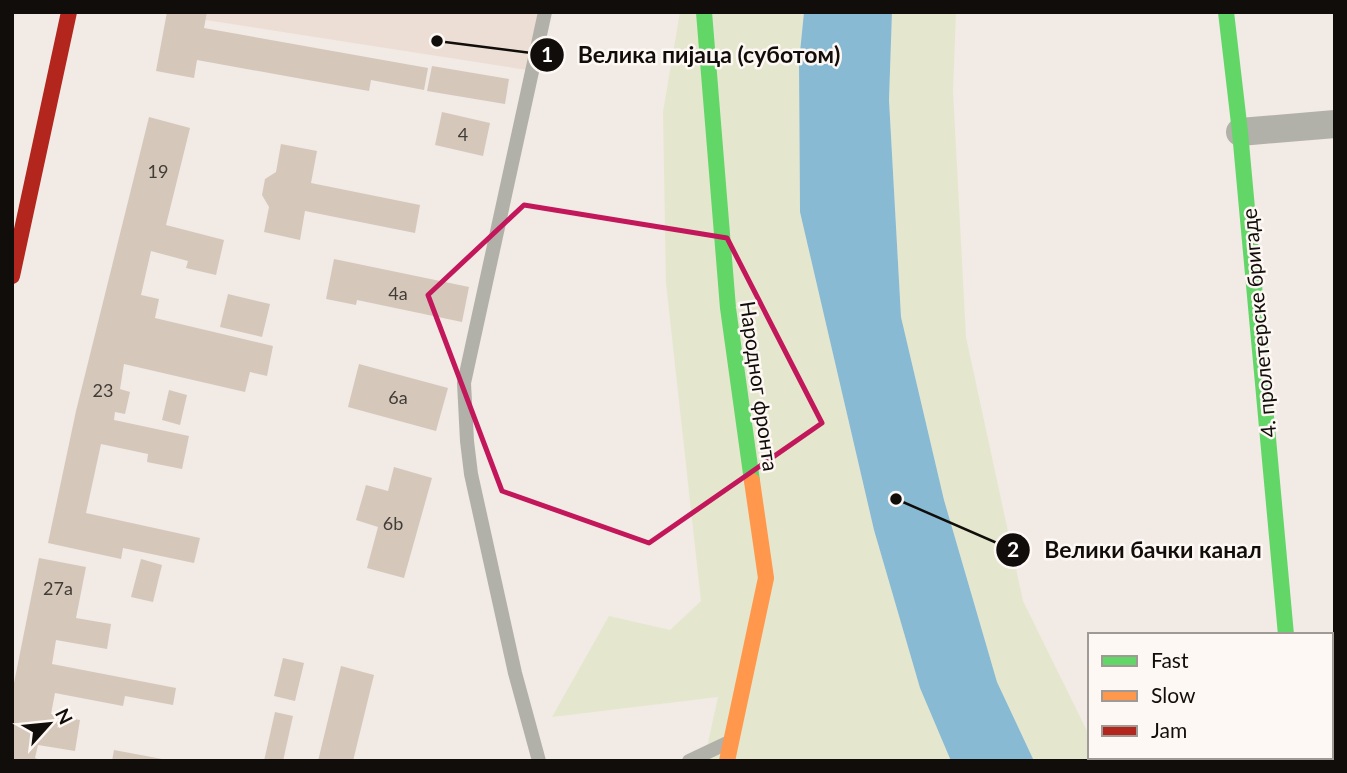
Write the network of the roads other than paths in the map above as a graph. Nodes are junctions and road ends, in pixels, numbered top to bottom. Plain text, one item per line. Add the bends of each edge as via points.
1 (69, 12) edge
2 (544, 12) edge
3 (704, 12) edge
4 (1226, 12) edge
5 (1335, 124) edge
6 (1240, 132) junction
7 (12, 276) edge
8 (1286, 633) edge
9 (731, 741) junction
10 (538, 761) edge
11 (689, 761) edge
12 (727, 761) edge

1 - 7 street
2 - 10 lane via 464,383 471,474
3 - 9 street, Народног фронта via 728,308 766,578
4 - 6 street, 4. пролетерске бригаде
5 - 6 street
6 - 8 street, 4. пролетерске бригаде
9 - 11 lane
9 - 12 street, Народног фронта

